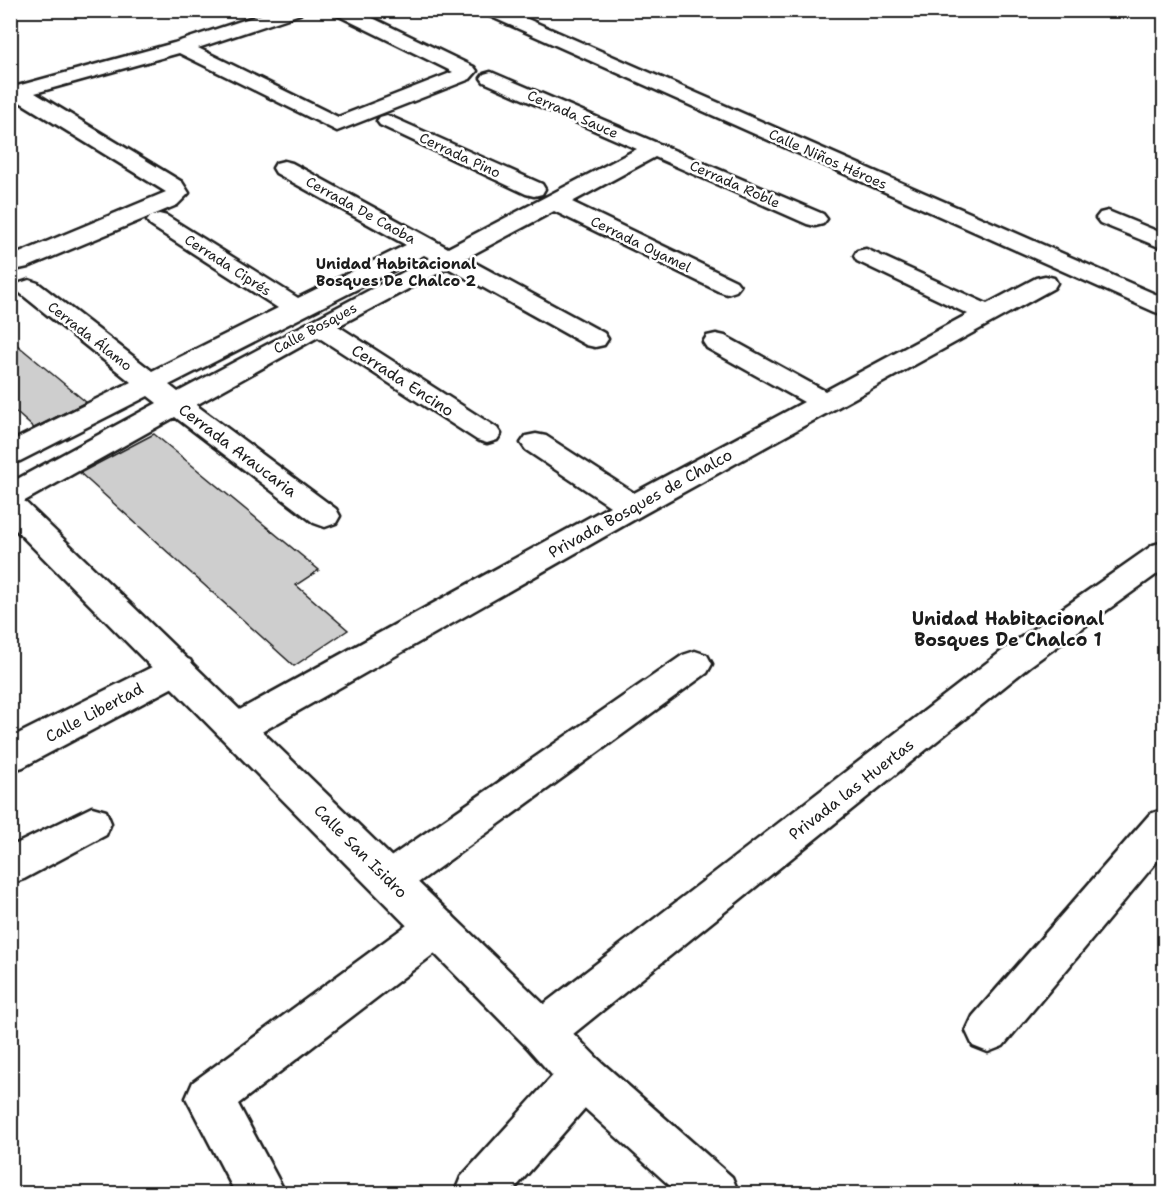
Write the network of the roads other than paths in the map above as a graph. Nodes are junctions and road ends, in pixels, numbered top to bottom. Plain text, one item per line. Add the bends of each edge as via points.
1 (294, 10) edge
2 (341, 10) edge
3 (491, 10) edge
4 (181, 47) junction
5 (491, 78) dead end
6 (14, 93) edge
7 (387, 121) dead end
8 (643, 144) junction
9 (284, 168) dead end
10 (544, 196) junction
11 (1108, 218) dead end
12 (815, 219) dead end
13 (159, 221) dead end
14 (1164, 242) edge
15 (424, 245) junction
16 (866, 256) dead end
17 (447, 257) junction
18 (10, 264) edge
19 (1045, 283) dead end
20 (727, 286) dead end
21 (29, 288) dead end
22 (1164, 307) edge
23 (297, 309) junction
24 (987, 314) junction
25 (320, 326) junction
26 (595, 339) dead end
27 (716, 342) dead end
28 (151, 384) junction
29 (824, 402) junction
30 (176, 404) junction
31 (487, 434) dead end
32 (536, 443) dead end
33 (10, 454) edge
34 (10, 496) edge
35 (10, 505) edge
36 (633, 507) junction
37 (325, 516) dead end
38 (1164, 553) edge
39 (695, 664) dead end
40 (178, 669) junction
41 (238, 728) junction
42 (10, 756) edge
43 (92, 823) dead end
44 (1158, 846) edge
45 (10, 867) edge
46 (390, 880) junction
47 (437, 927) junction
48 (988, 1031) dead end
49 (542, 1032) junction
50 (583, 1076) junction
51 (262, 1194) edge
52 (478, 1194) edge
53 (715, 1194) edge

1 - 4 street
2 - 4 street via 467,71 337,125
3 - 22 street, Calle Niños Héroes
4 - 6 street
5 - 8 street, Cerrada Sauce
6 - 18 street via 174,187 178,193 170,200
7 - 10 street, Cerrada Pino
8 - 10 street, Calle Bosques
8 - 12 street, Cerrada Roble
9 - 15 street, Cerrada De Caoba
10 - 15 street, Calle Bosques
10 - 17 street, Calle Bosques
10 - 20 street, Cerrada Oyamel
11 - 14 street
13 - 23 street, Cerrada Ciprés
15 - 17 street, Cerrada De Caoba
15 - 23 street, Calle Bosques
16 - 24 street
17 - 25 street, Calle Bosques
17 - 26 street, Cerrada De Caoba
19 - 24 street, Privada Bosques de Chalco
21 - 28 street, Cerrada Álamo
23 - 28 street, Calle Bosques
24 - 29 street, Privada Bosques de Chalco
25 - 30 street, Calle Bosques
25 - 31 street, Cerrada Encino
27 - 29 street
28 - 30 street, Cerrada Araucaria
28 - 33 street, Calle Bosques
29 - 36 street, Privada Bosques de Chalco
30 - 34 street, Calle Bosques
30 - 37 street, Cerrada Araucaria
32 - 36 street
35 - 40 street, Calle San Isidro
36 - 41 street, Privada Bosques de Chalco
38 - 49 street, Privada las Huertas via 1018,657
39 - 46 street
40 - 41 street, Calle San Isidro
40 - 42 street, Calle Libertad
41 - 46 street, Calle San Isidro
43 - 45 street
44 - 48 street
46 - 47 street, Calle San Isidro
47 - 49 street, Calle San Isidro
47 - 51 street via 209,1098
49 - 50 street, Calle San Isidro
50 - 52 street
50 - 53 street, Calle San Isidro

